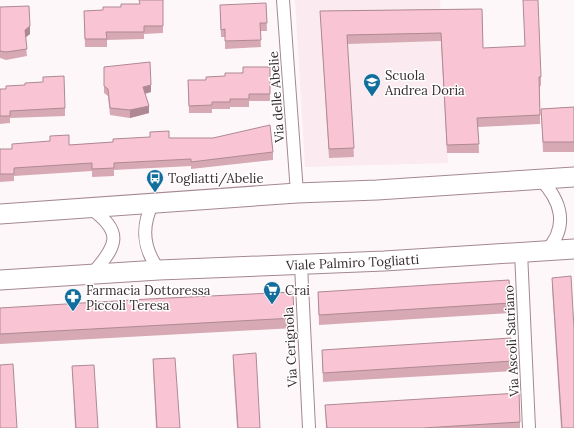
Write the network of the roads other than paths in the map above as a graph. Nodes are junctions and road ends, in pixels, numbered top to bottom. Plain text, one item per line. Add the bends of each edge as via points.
1 (283, 0) edge
2 (574, 177) edge
3 (540, 179) junction
4 (297, 193) junction
5 (153, 202) junction
6 (89, 207) junction
7 (0, 214) edge
8 (574, 249) edge
9 (547, 250) junction
10 (521, 252) junction
11 (301, 264) junction
12 (158, 270) junction
13 (92, 274) junction
14 (0, 280) edge
15 (308, 428) edge
16 (529, 428) edge

1 - 4 street, Via delle Abelie
2 - 3 main road
3 - 4 main road
3 - 9 street via 552,192 560,210 558,229
4 - 5 main road
5 - 6 main road
5 - 12 street via 146,220 145,237 149,256
6 - 7 main road
6 - 13 street via 109,224 114,237 109,254
8 - 9 main road, Viale Palmiro Togliatti
9 - 10 main road, Viale Palmiro Togliatti
10 - 11 main road, Viale Palmiro Togliatti
10 - 16 street, Via Ascoli Satriano
11 - 12 main road, Viale Palmiro Togliatti
11 - 15 street, Via Cerignola
12 - 13 main road, Viale Palmiro Togliatti
13 - 14 main road, Viale Palmiro Togliatti

